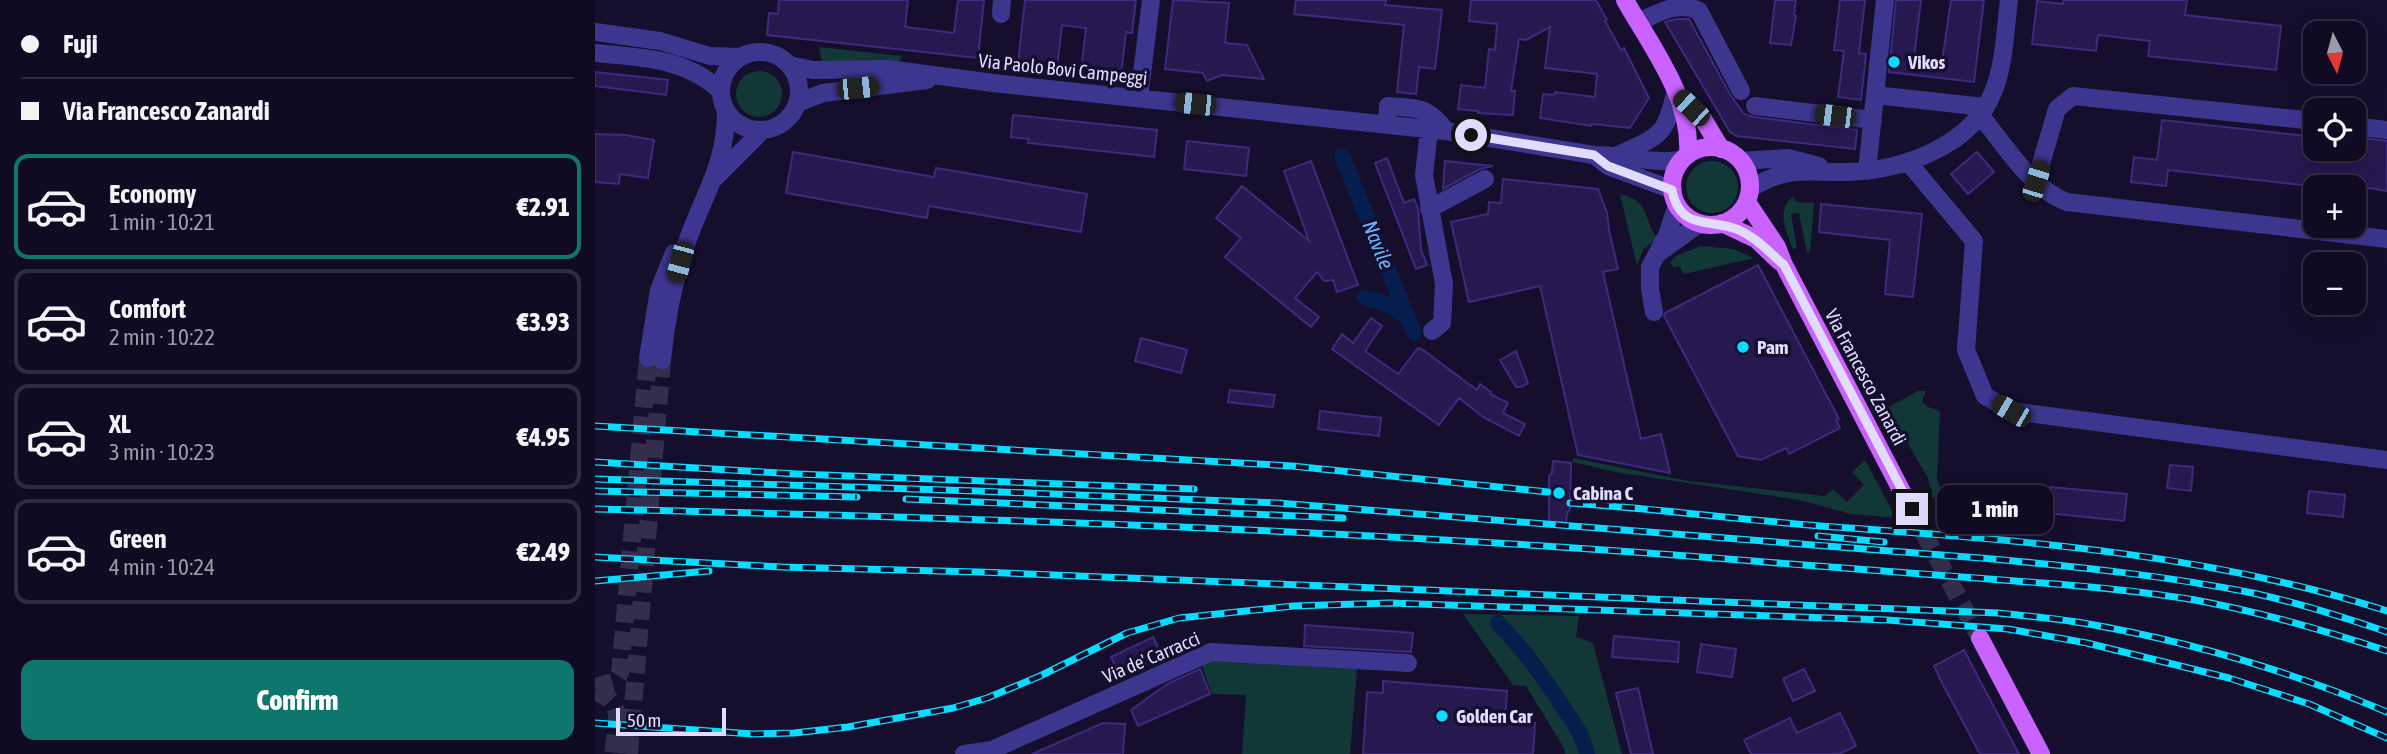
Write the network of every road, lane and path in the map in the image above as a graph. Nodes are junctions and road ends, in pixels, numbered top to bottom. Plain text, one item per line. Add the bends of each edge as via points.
1 (1150, 0) edge
2 (1625, 0) edge
3 (1885, 0) edge
4 (2009, 0) edge
5 (1638, 22) junction
6 (595, 32) edge
7 (595, 53) edge
8 (740, 57) junction
9 (789, 65) junction
10 (942, 77) junction
11 (721, 91) junction
12 (1741, 91) dead end
13 (1678, 93) junction
14 (1875, 95) junction
15 (1139, 98) junction
16 (797, 103) junction
17 (1755, 106) dead end
18 (1982, 110) junction
19 (726, 111) junction
20 (1873, 120) junction
21 (2303, 120) edge
22 (2366, 127) edge
23 (763, 130) junction
24 (1438, 130) junction
25 (2387, 130) edge
26 (1721, 149) junction
27 (1594, 155) junction
28 (1618, 155) junction
29 (1685, 158) junction
30 (1741, 161) junction
31 (1908, 163) junction
32 (1867, 171) junction
33 (1836, 172) junction
34 (715, 178) junction
35 (1485, 178) dead end
36 (2036, 181) junction
37 (1749, 195) junction
38 (1675, 197) junction
39 (1429, 209) junction
40 (1700, 223) junction
41 (1722, 223) junction
42 (2387, 239) edge
43 (1654, 256) junction
44 (1784, 265) junction
45 (1654, 312) dead end
46 (1432, 331) dead end
47 (655, 359) tunnel mouth
48 (2387, 460) edge
49 (1912, 509) tunnel mouth
50 (1980, 638) tunnel mouth
51 (1408, 663) dead end
52 (964, 754) edge
53 (2041, 754) edge

1 - 15 street
2 - 5 main road
3 - 14 street
4 - 18 street via 2001,65
5 - 12 street via 1673,7 1699,12
5 - 13 main road
6 - 8 street via 660,41 710,56
7 - 11 street via 671,63 699,74
8 - 9 street via 761,52
8 - 11 street via 726,72
9 - 10 street, Via Paolo Bovi Campeggi via 813,70 888,68
9 - 16 street via 798,83
10 - 15 street, Via Paolo Bovi Campeggi
10 - 16 street, Via Paolo Bovi Campeggi via 823,93
11 - 19 street
13 - 26 main road via 1703,118
13 - 28 street, Via Paolo Bovi Campeggi via 1665,128
13 - 29 main road via 1689,129
14 - 18 street
14 - 20 street
15 - 24 street, Via Paolo Bovi Campeggi
16 - 23 street via 784,122
17 - 20 street
18 - 31 street via 1948,142
18 - 36 street
19 - 23 street via 742,126
19 - 34 street
20 - 32 street
21 - 36 street via 2073,96 2057,108
22 - 25 street
23 - 34 street
24 - 27 street, Via Paolo Bovi Campeggi
24 - 39 street via 1425,175
26 - 29 main road via 1704,148
26 - 30 main road
27 - 28 street, Via Paolo Bovi Campeggi
27 - 38 street, Via Paolo Bovi Campeggi
28 - 29 street, Via Paolo Bovi Campeggi via 1650,162
29 - 38 main road via 1674,174
30 - 33 street via 1788,158
30 - 37 main road via 1749,177
31 - 32 street
31 - 48 street via 1974,241 1966,350 1985,396 2011,411
32 - 33 street
33 - 37 street via 1778,174
34 - 47 street via 695,221
35 - 39 street
36 - 42 street via 2056,198 2084,205
37 - 41 main road via 1737,215
37 - 44 main road, Via Francesco Zanardi
38 - 40 main road via 1686,216
38 - 43 street via 1667,235
39 - 46 street via 1444,284 1442,323
40 - 41 main road
40 - 43 street
41 - 44 main road, Via Francesco Zanardi via 1756,239
43 - 45 street via 1649,277
44 - 49 main road, Via Francesco Zanardi
50 - 53 main road
51 - 52 street, Via de' Carracci via 1211,652 992,750

